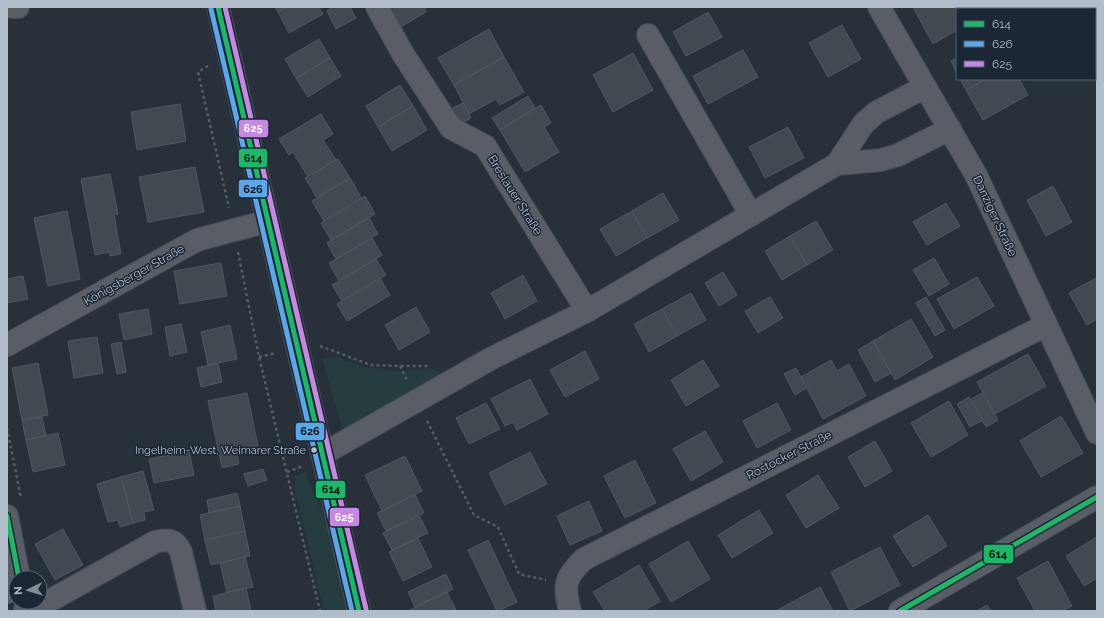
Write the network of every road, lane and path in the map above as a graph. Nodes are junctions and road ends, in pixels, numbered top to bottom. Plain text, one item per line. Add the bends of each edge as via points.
1 (12, 7) edge
2 (18, 7) edge
3 (218, 7) edge
4 (377, 7) edge
5 (880, 7) edge
6 (648, 35) dead end
7 (229, 53) junction
8 (926, 87) junction
9 (950, 129) junction
10 (837, 164) junction
11 (751, 214) junction
12 (268, 221) junction
13 (234, 230) junction
14 (587, 311) junction
15 (1046, 325) junction
16 (315, 344) dead end
17 (7, 345) edge
18 (278, 352) dead end
19 (259, 357) junction
20 (400, 366) junction
21 (435, 366) dead end
22 (417, 400) junction
23 (1097, 433) edge
24 (323, 454) junction
25 (304, 466) dead end
26 (287, 472) junction
27 (1097, 497) edge
28 (7, 516) edge
29 (17, 570) edge
30 (566, 585) junction
31 (48, 602) edge
32 (195, 611) edge
33 (320, 611) edge
34 (359, 611) edge
35 (570, 611) edge
36 (900, 611) edge

1 - 2 street
3 - 7 main road
4 - 14 street, Breslauer Straße via 403,54 451,128 484,146
5 - 8 street, Danziger Straße
6 - 11 street
7 - 12 main road
7 - 13 path via 198,72
8 - 9 street, Danziger Straße
8 - 10 street via 877,112 864,123
9 - 10 street via 898,155 882,160
9 - 15 street, Danziger Straße via 976,174
10 - 11 street
11 - 14 street
12 - 13 street, Königsberger Straße
12 - 24 main road
13 - 17 street, Königsberger Straße via 197,240
13 - 19 path
14 - 22 street via 492,358
15 - 23 street, Danziger Straße
15 - 30 street, Rostocker Straße via 584,558 571,571
16 - 20 path via 371,365
18 - 19 path
19 - 26 path
20 - 21 path
20 - 22 path
22 - 24 street
22 - 30 path via 474,515 498,527 519,574
24 - 34 main road
25 - 26 path
26 - 33 path
27 - 36 street
28 - 29 street
30 - 35 street
31 - 32 street via 155,542 164,540 178,545

